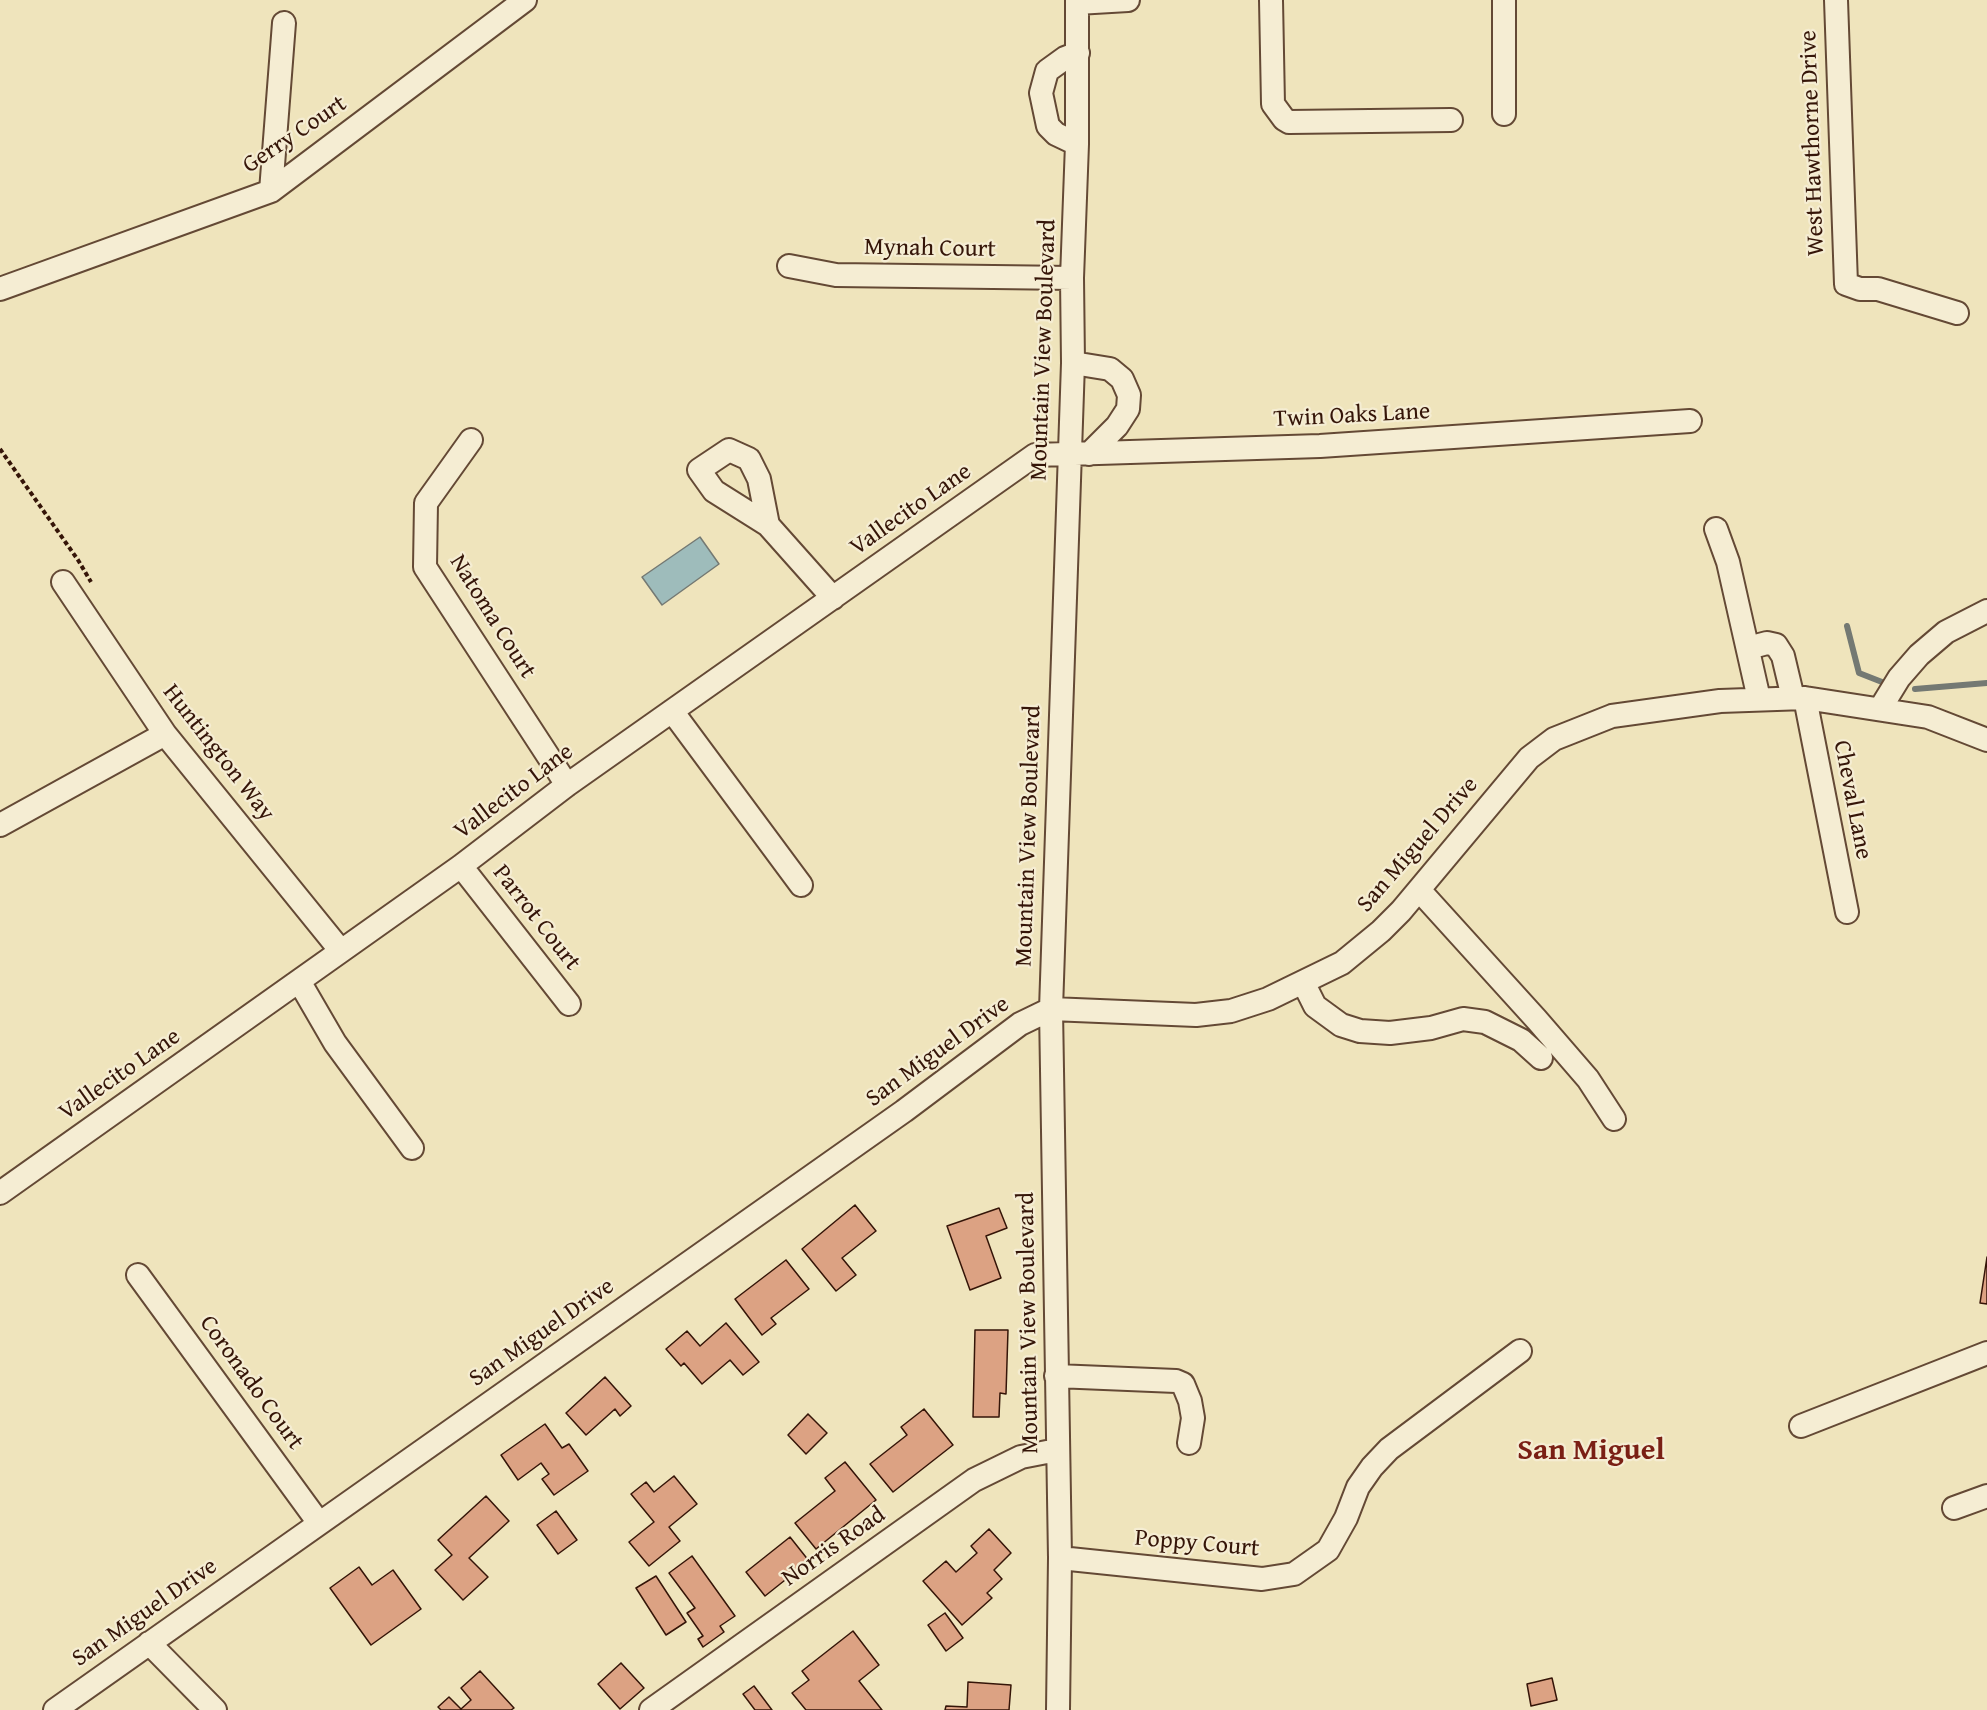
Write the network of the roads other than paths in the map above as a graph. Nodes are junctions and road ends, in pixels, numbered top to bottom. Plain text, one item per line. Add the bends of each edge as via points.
1 (525, 0) edge
2 (1128, 0) edge
3 (1271, 0) edge
4 (1504, 0) edge
5 (1836, 0) edge
6 (1077, 2) edge
7 (284, 23) dead end
8 (1078, 53) junction
9 (1504, 114) dead end
10 (1451, 120) dead end
11 (1077, 144) junction
12 (271, 191) junction
13 (789, 266) dead end
14 (1072, 278) junction
15 (0, 289) edge
16 (1958, 314) dead end
17 (1073, 363) junction
18 (1690, 421) dead end
19 (471, 440) dead end
20 (1079, 454) junction
21 (768, 525) dead end
22 (1716, 529) dead end
23 (63, 582) dead end
24 (833, 598) junction
25 (1987, 611) edge
26 (1748, 648) junction
27 (1799, 698) junction
28 (1759, 699) junction
29 (1880, 709) junction
30 (672, 711) junction
31 (165, 734) junction
32 (1987, 740) edge
33 (567, 785) junction
34 (0, 825) edge
35 (461, 866) junction
36 (801, 885) dead end
37 (1420, 891) junction
38 (1847, 912) dead end
39 (341, 951) junction
40 (298, 981) junction
41 (1303, 982) junction
42 (568, 1004) dead end
43 (1051, 1009) junction
44 (1541, 1058) dead end
45 (1614, 1119) dead end
46 (412, 1148) dead end
47 (0, 1193) edge
48 (138, 1275) dead end
49 (1520, 1352) dead end
50 (1987, 1353) edge
51 (1056, 1376) junction
52 (1800, 1426) dead end
53 (1189, 1443) dead end
54 (1057, 1450) junction
55 (1987, 1496) edge
56 (1954, 1508) dead end
57 (319, 1523) junction
58 (1060, 1558) junction
59 (149, 1643) junction
60 (55, 1710) edge
61 (215, 1710) edge
62 (651, 1710) edge
63 (1058, 1710) edge

1 - 12 street, Gerry Court
2 - 6 street
3 - 10 street via 1273,104 1284,120
4 - 9 street
5 - 16 street, West Hawthorne Drive via 1846,285 1878,290
6 - 8 street, Mountain View Boulevard
7 - 12 street
8 - 11 street, Mountain View Boulevard
8 - 11 street via 1047,71 1041,93 1048,126
11 - 14 street, Mountain View Boulevard
12 - 15 street, Gerry Court
13 - 14 street, Mynah Court via 836,275
14 - 17 street, Mountain View Boulevard
17 - 20 street, Mountain View Boulevard
17 - 20 street via 1110,369 1122,379 1129,395 1128,409 1117,426
18 - 20 street, Twin Oaks Lane via 1320,446
19 - 33 street, Natoma Court via 426,503 425,567
20 - 24 street, Vallecito Lane via 1035,455
20 - 43 street, Mountain View Boulevard
21 - 24 street
22 - 26 street via 1728,562
23 - 31 street, Huntington Way
24 - 30 street, Vallecito Lane
25 - 29 street via 1946,632 1919,654
26 - 27 street, Cheval Lane via 1776,645
26 - 28 street
27 - 28 street, San Miguel Drive
27 - 29 street, San Miguel Drive
27 - 38 street, Cheval Lane
28 - 37 street, San Miguel Drive via 1612,716 1554,739 1515,773
29 - 32 street, San Miguel Drive via 1928,717
30 - 33 street, Vallecito Lane
30 - 36 street
31 - 34 street
31 - 39 street, Huntington Way
33 - 35 street, Vallecito Lane
35 - 39 street, Vallecito Lane
35 - 42 street, Parrot Court
37 - 41 street, San Miguel Drive via 1342,963
37 - 45 street via 1588,1079
39 - 40 street, Vallecito Lane
40 - 46 street via 335,1043
40 - 47 street, Vallecito Lane
41 - 43 street, San Miguel Drive via 1231,1011 1196,1015
41 - 44 street via 1315,1006 1341,1024 1360,1031 1411,1030 1463,1019 1485,1022 1521,1040
43 - 51 street, Mountain View Boulevard
43 - 57 street, San Miguel Drive via 1020,1024 904,1111
48 - 57 street, Coronado Court
49 - 58 street, Poppy Court via 1389,1449 1358,1487 1329,1550 1293,1574 1262,1579
50 - 52 street
51 - 53 street via 1183,1384 1193,1418
51 - 54 street, Mountain View Boulevard
54 - 58 street, Mountain View Boulevard
54 - 62 street, Norris Road via 1021,1457 974,1480
55 - 56 street
57 - 59 street, San Miguel Drive
58 - 63 street, Mountain View Boulevard
59 - 60 street, San Miguel Drive
59 - 61 street

